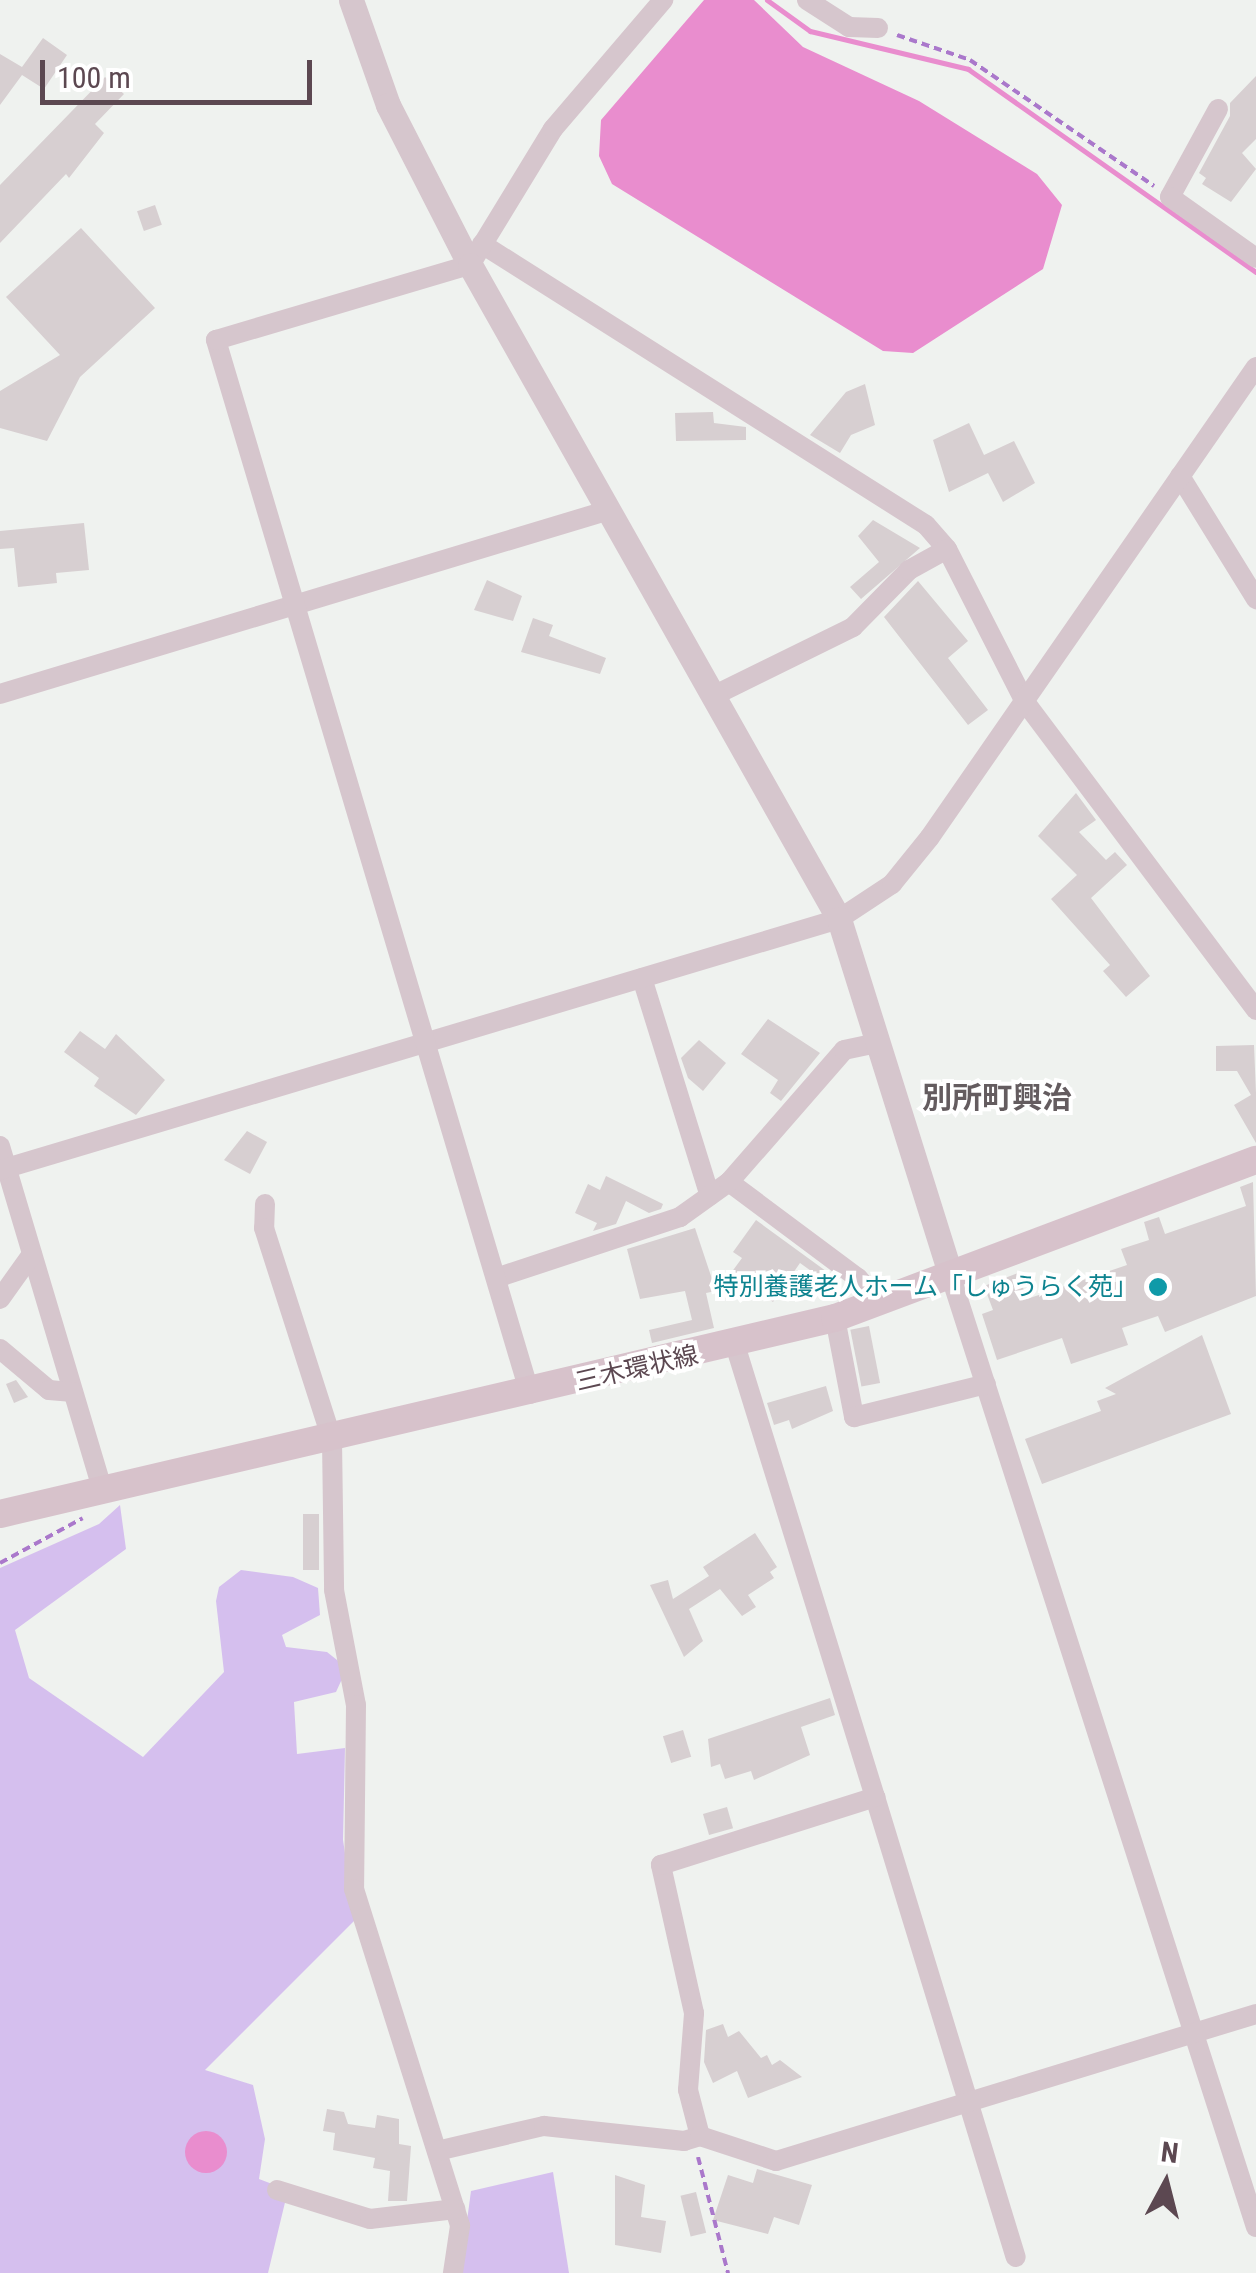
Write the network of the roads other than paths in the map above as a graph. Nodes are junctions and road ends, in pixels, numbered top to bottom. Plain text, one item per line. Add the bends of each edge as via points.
1 (351, 0) edge
2 (663, 0) edge
3 (807, 0) edge
4 (878, 28) road end
5 (1218, 109) dead end
6 (476, 254) junction
7 (1256, 258) edge
8 (1256, 367) edge
9 (1180, 476) junction
10 (609, 510) junction
11 (947, 549) junction
12 (1256, 599) edge
13 (293, 606) junction
14 (0, 694) edge
15 (713, 696) junction
16 (1025, 702) junction
17 (839, 918) junction
18 (642, 978) junction
19 (1256, 1010) edge
20 (878, 1043) junction
21 (421, 1046) junction
22 (0, 1146) edge
23 (1256, 1160) edge
24 (4, 1169) edge
25 (729, 1182) junction
26 (710, 1196) junction
27 (265, 1204) dead end
28 (32, 1254) junction
29 (950, 1274) junction
30 (496, 1278) junction
31 (0, 1298) edge
32 (879, 1302) junction
33 (835, 1318) junction
34 (735, 1346) junction
35 (0, 1349) edge
36 (986, 1384) junction
37 (73, 1392) junction
38 (530, 1394) junction
39 (332, 1440) junction
40 (102, 1489) junction
41 (0, 1514) edge
42 (875, 1797) junction
43 (1256, 2014) edge
44 (1195, 2033) junction
45 (968, 2100) junction
46 (700, 2136) junction
47 (437, 2151) junction
48 (277, 2190) dead end
49 (454, 2209) junction
50 (1256, 2227) edge
51 (1016, 2257) dead end
52 (453, 2273) edge

1 - 6 street via 388,106
2 - 6 street via 553,129
3 - 4 street via 849,27
5 - 7 street via 1170,197
6 - 10 street
6 - 11 street via 926,524
6 - 13 street via 216,340
8 - 9 street
9 - 12 street
9 - 16 street
10 - 13 street
10 - 15 street
11 - 15 street via 909,570 853,627
11 - 16 street
13 - 14 street
13 - 21 street
15 - 17 street
16 - 17 street via 892,884
16 - 19 street
17 - 18 street
17 - 20 street
18 - 21 street
18 - 26 street
20 - 25 street via 844,1050
20 - 29 street
21 - 24 street
21 - 30 street
22 - 24 street
23 - 29 main road, 三木環状線
24 - 28 street
25 - 26 street
25 - 32 street via 858,1278
26 - 30 street via 665,1223
27 - 39 street via 264,1228
28 - 31 street
28 - 37 street
29 - 32 main road, 三木環状線
29 - 36 street
30 - 38 street
32 - 33 main road, 三木環状線
33 - 34 main road, 三木環状線
33 - 36 street via 854,1417
34 - 38 main road, 三木環状線
34 - 42 street
35 - 37 street via 50,1390
36 - 44 street
37 - 40 street
38 - 39 main road, 三木環状線
39 - 40 main road, 三木環状線
39 - 47 street via 334,1590 356,1705 354,1889
40 - 41 main road, 三木環状線
42 - 45 street
42 - 46 street via 661,1864 694,2012 688,2090
43 - 44 street
44 - 45 street
44 - 50 street
45 - 46 street via 776,2161
45 - 51 street
46 - 47 street via 684,2141 544,2126
47 - 49 street
48 - 49 street via 370,2219
49 - 52 street via 460,2226

